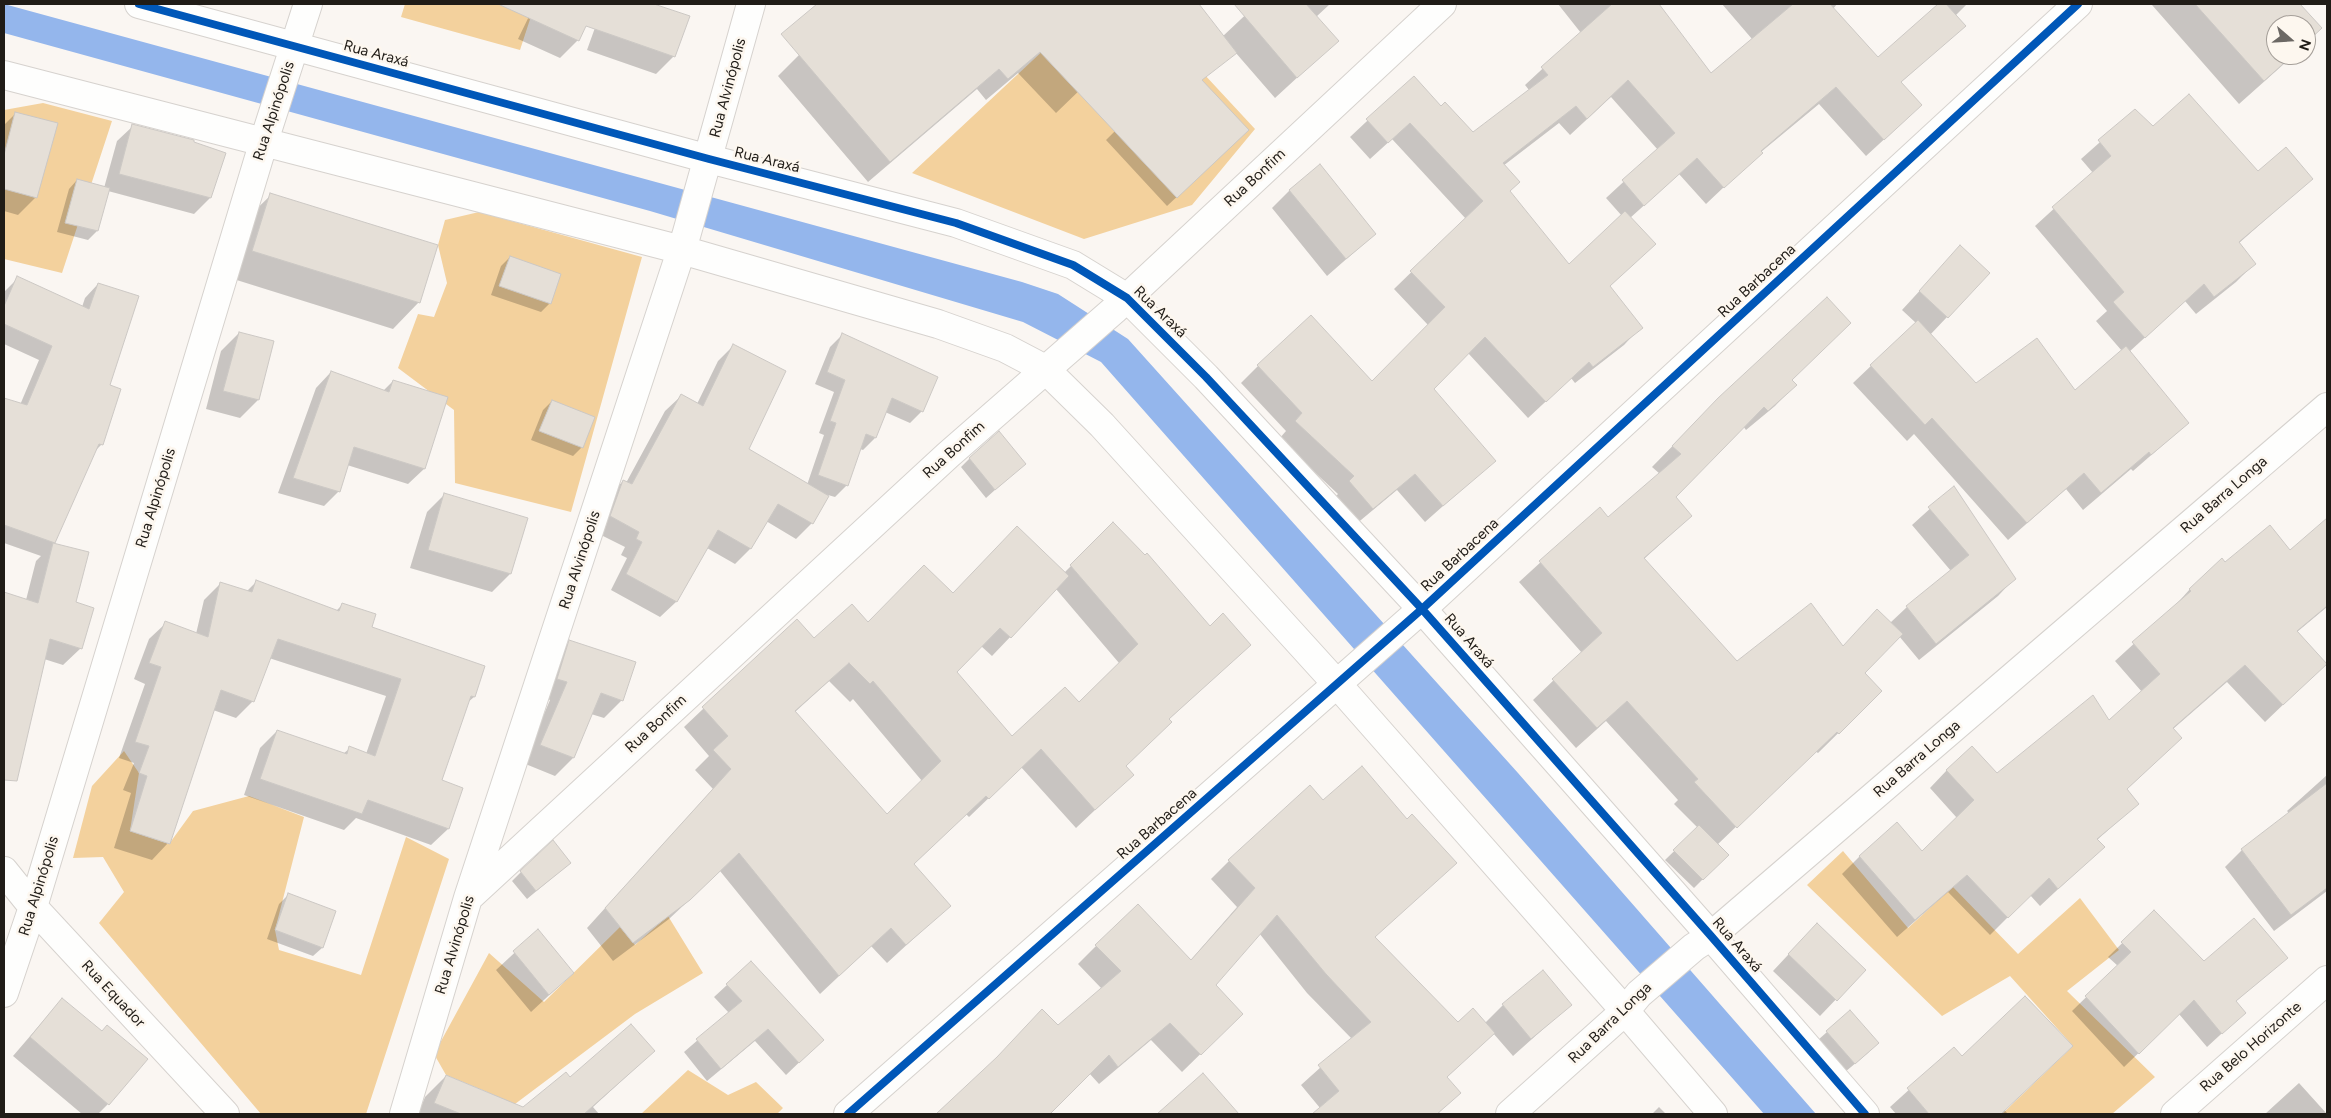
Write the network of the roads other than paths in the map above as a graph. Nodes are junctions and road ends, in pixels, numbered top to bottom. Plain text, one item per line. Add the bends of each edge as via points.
1 (139, 4) edge
2 (308, 4) edge
3 (1442, 4) edge
4 (2078, 4) edge
5 (753, 7) edge
6 (293, 54) junction
7 (4, 75) edge
8 (268, 130) junction
9 (705, 168) junction
10 (684, 243) junction
11 (1121, 304) junction
12 (1053, 363) junction
13 (2327, 407) edge
14 (1414, 616) junction
15 (1345, 677) junction
16 (4, 871) edge
17 (468, 898) junction
18 (33, 907) junction
19 (1702, 942) junction
20 (2327, 980) edge
21 (4, 993) edge
22 (1632, 1002) junction
23 (225, 1114) edge
24 (404, 1114) edge
25 (848, 1114) edge
26 (1510, 1114) edge
27 (1714, 1114) edge
28 (1865, 1114) edge
29 (2175, 1114) edge

1 - 6 street, Rua Araxá
2 - 6 street, Rua Alpinópolis
3 - 11 street, Rua Bonfim
4 - 14 street, Rua Barbacena
5 - 9 street, Rua Alvinópolis
6 - 8 street, Rua Alpinópolis
6 - 9 street, Rua Araxá
7 - 8 street
8 - 10 street
8 - 18 street, Rua Alpinópolis
9 - 10 street, Rua Alvinópolis
9 - 11 street, Rua Araxá via 956,223 1073,265
10 - 12 street
10 - 17 street, Rua Alvinópolis
11 - 12 street, Rua Bonfim
11 - 14 street, Rua Araxá via 1206,377
12 - 15 street via 1102,425
12 - 17 street, Rua Bonfim via 948,454
13 - 19 street, Rua Barra Longa
14 - 15 street, Rua Barbacena
14 - 19 street, Rua Araxá
15 - 22 street
15 - 25 street, Rua Barbacena
16 - 18 street, Rua Equador
17 - 24 street, Rua Alvinópolis
18 - 21 street, Rua Alpinópolis
18 - 23 street, Rua Equador
19 - 22 street, Rua Barra Longa
19 - 28 street, Rua Araxá
20 - 29 street, Rua Belo Horizonte
22 - 26 street, Rua Barra Longa
22 - 27 street

